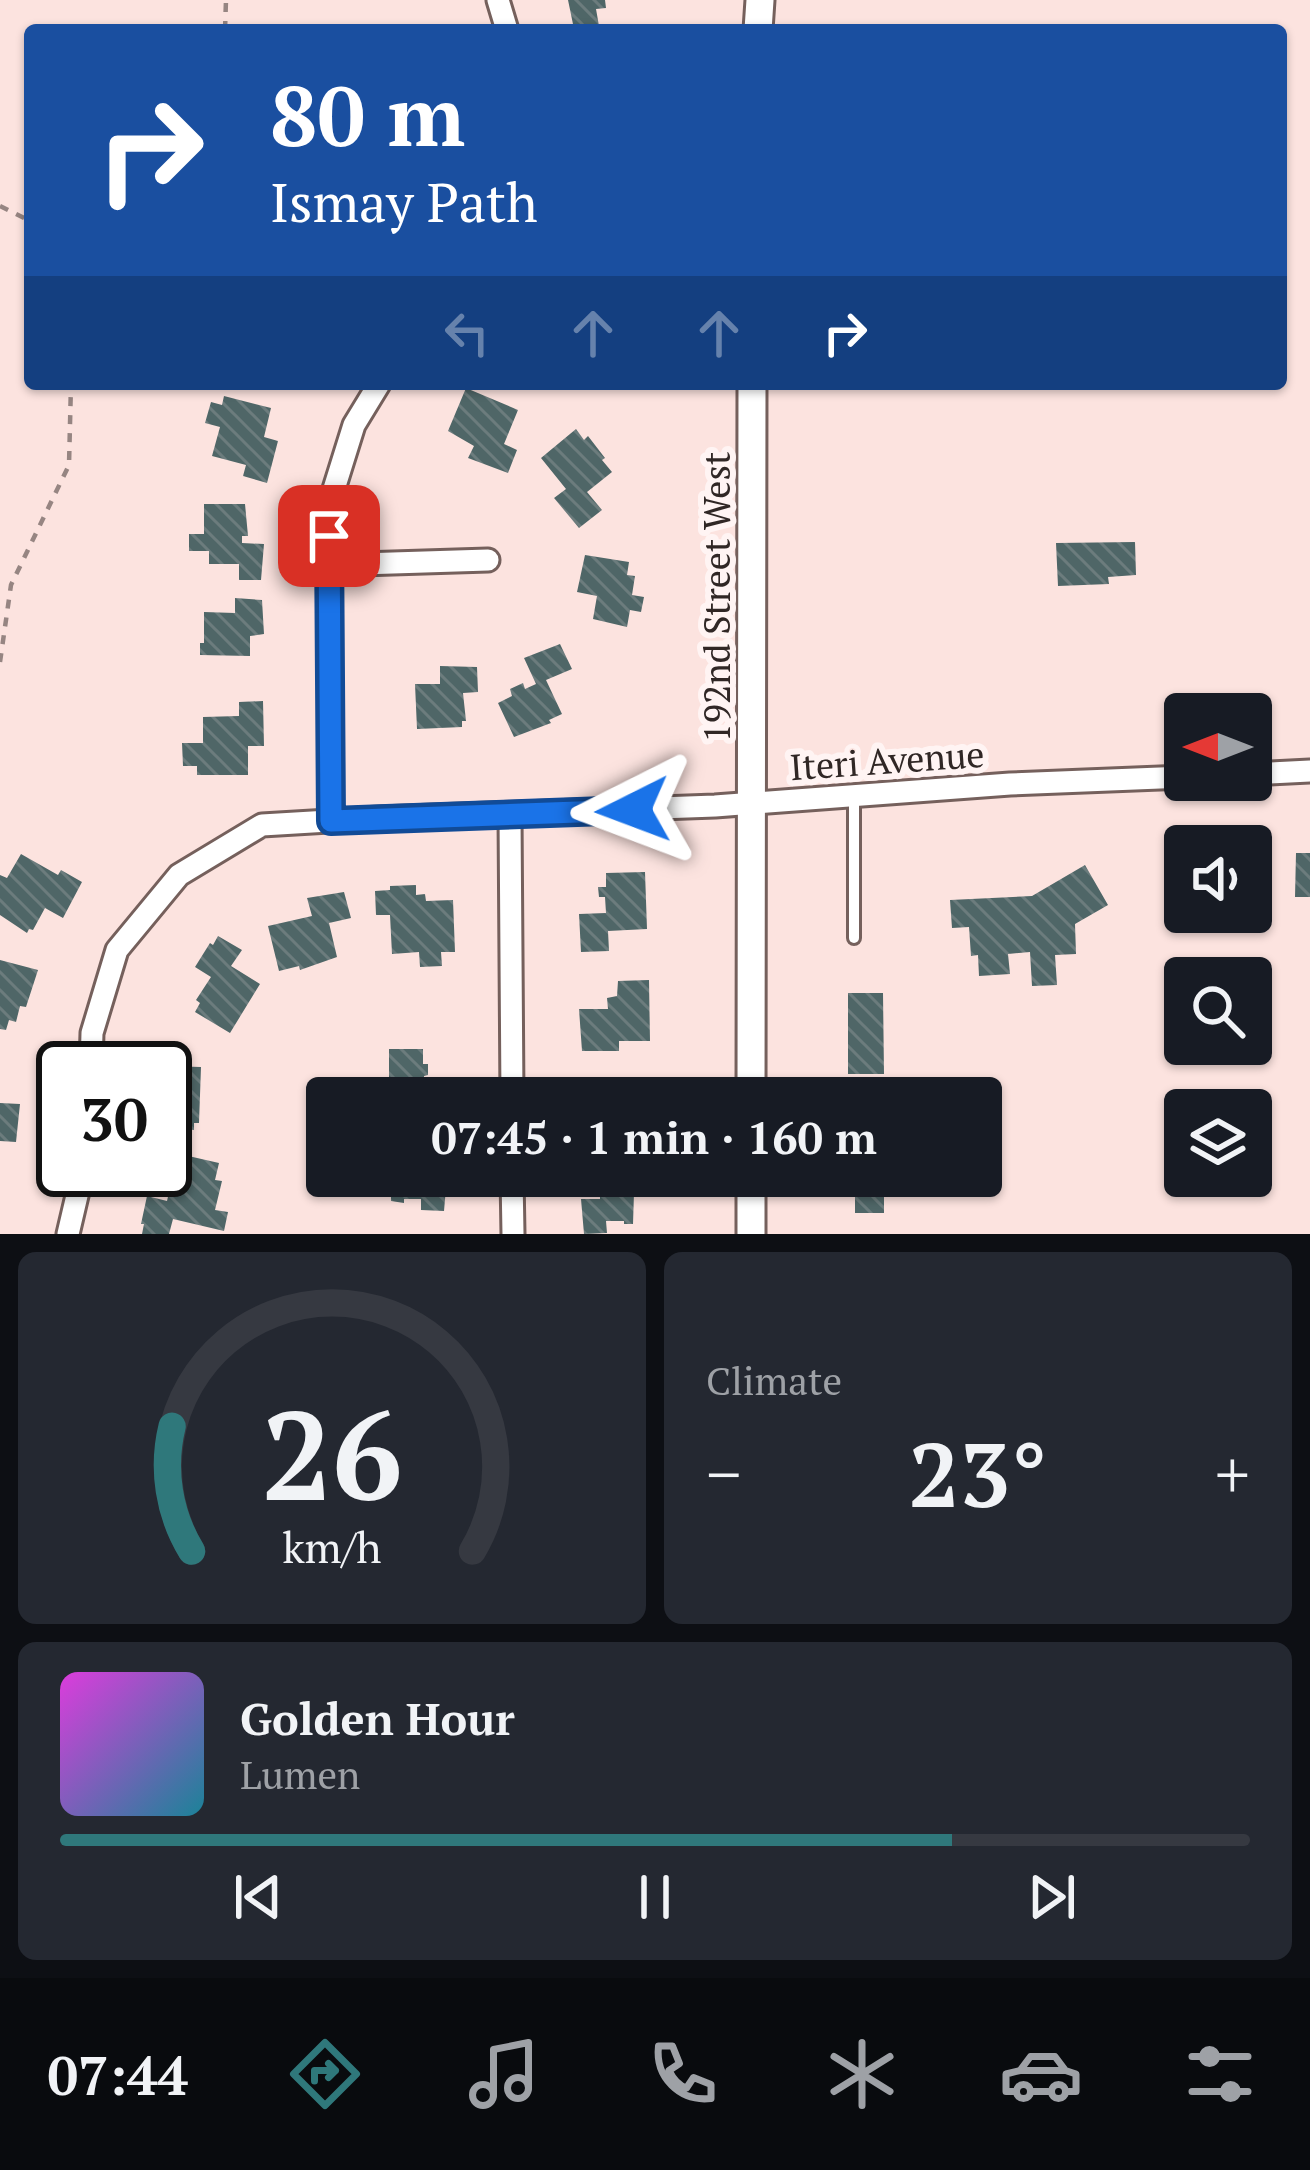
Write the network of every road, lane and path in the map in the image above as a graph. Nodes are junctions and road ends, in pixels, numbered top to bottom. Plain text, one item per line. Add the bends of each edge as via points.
1 (71, 390) edge
2 (375, 390) edge
3 (752, 390) edge
4 (488, 560) dead end
5 (329, 566) junction
6 (0, 662) edge
7 (1310, 771) edge
8 (1272, 773) edge
9 (1164, 778) edge
10 (854, 794) junction
11 (751, 803) junction
12 (511, 815) junction
13 (331, 821) junction
14 (854, 938) dead end
15 (92, 1041) edge
16 (512, 1077) edge
17 (751, 1077) edge
18 (76, 1197) edge
19 (512, 1197) edge
20 (751, 1197) edge
21 (68, 1234) edge
22 (513, 1234) edge
23 (751, 1234) edge

1 - 6 path via 69,465 11,586
2 - 5 street via 354,425 329,506
3 - 11 street, 192nd Street West
4 - 5 street
5 - 13 street
7 - 8 street
9 - 10 street, Iteri Avenue
10 - 11 street, Iteri Avenue
10 - 14 lane
11 - 12 street, Iteri Avenue
11 - 17 street, 192nd Street West
12 - 13 street, Iteri Avenue
12 - 16 street
13 - 15 street, Iteri Avenue via 262,825 179,875 117,950
18 - 21 street
19 - 22 street
20 - 23 street

